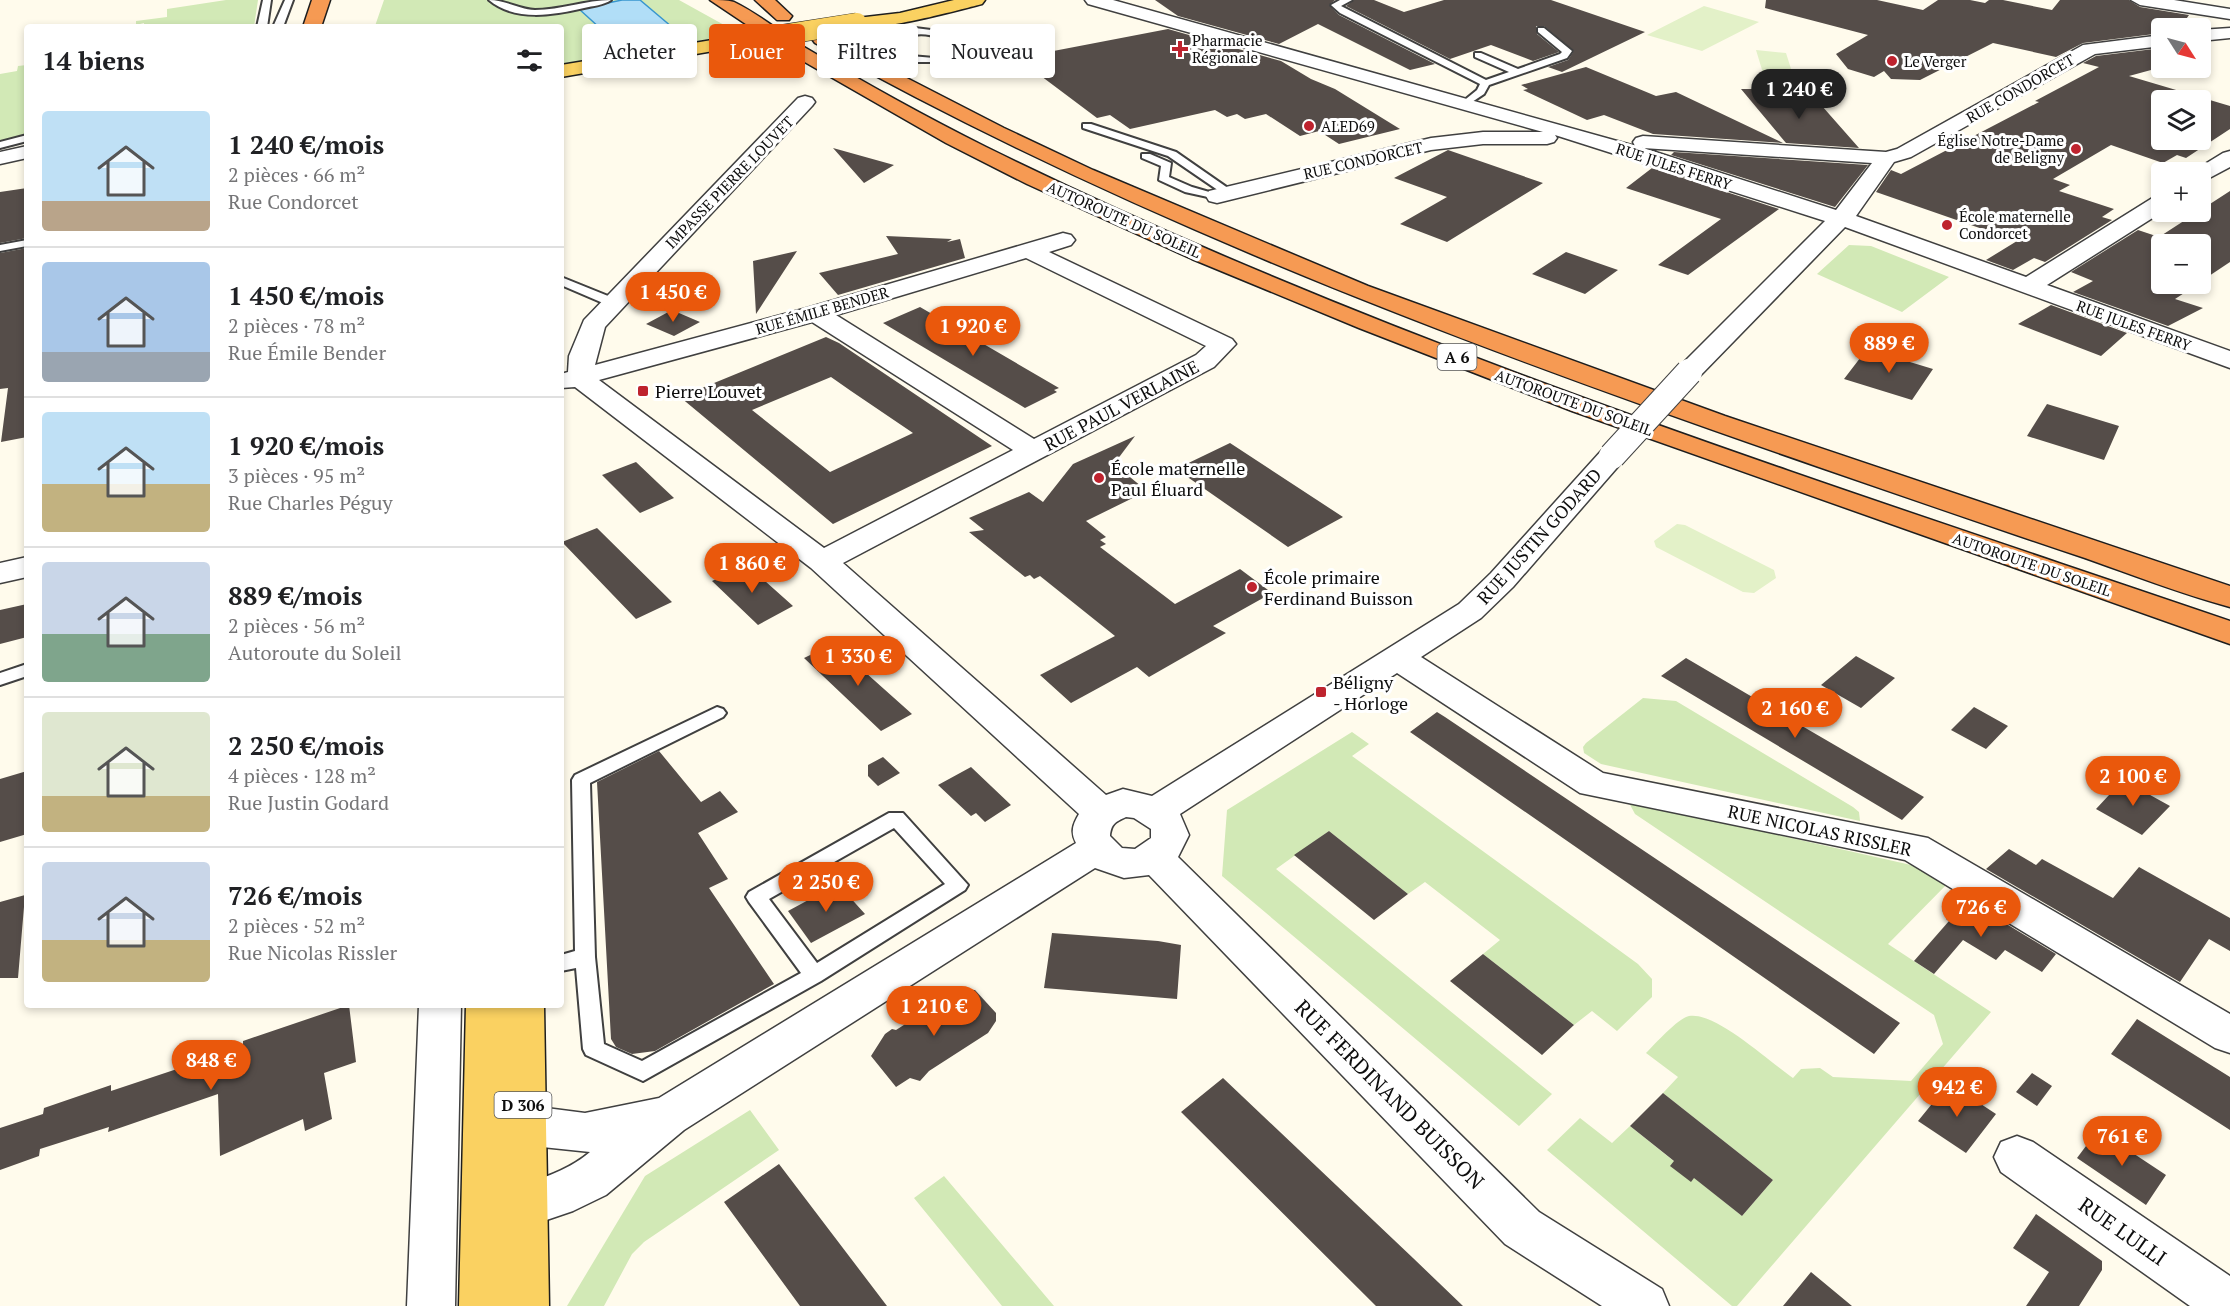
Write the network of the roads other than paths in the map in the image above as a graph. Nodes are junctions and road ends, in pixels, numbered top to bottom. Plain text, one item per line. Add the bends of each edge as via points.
1 (267, 0) edge
2 (289, 0) edge
3 (321, 0) edge
4 (493, 0) edge
5 (607, 0) edge
6 (707, 0) edge
7 (719, 0) edge
8 (759, 0) edge
9 (764, 0) edge
10 (945, 0) edge
11 (976, 0) edge
12 (1348, 0) edge
13 (2140, 0) edge
14 (1102, 1) edge
15 (2228, 15) edge
16 (783, 16) junction
17 (858, 22) junction
18 (263, 24) edge
19 (279, 24) edge
20 (313, 24) edge
21 (1541, 30) dead end
22 (930, 32) edge
23 (2230, 33) edge
24 (2211, 35) edge
25 (2151, 41) edge
26 (1478, 55) dead end
27 (930, 60) edge
28 (817, 61) edge
29 (817, 63) edge
30 (564, 69) edge
31 (1518, 72) junction
32 (844, 78) edge
33 (1485, 83) junction
34 (805, 102) dead end
35 (1466, 104) junction
36 (1087, 126) dead end
37 (1559, 129) junction
38 (1110, 134) junction
39 (24, 139) edge
40 (0, 145) edge
41 (1611, 145) junction
42 (24, 153) edge
43 (0, 158) edge
44 (1887, 158) junction
45 (2230, 158) edge
46 (24, 160) edge
47 (0, 164) edge
48 (2211, 170) edge
49 (1223, 195) junction
50 (2151, 209) edge
51 (1841, 219) junction
52 (1063, 240) dead end
53 (24, 244) edge
54 (0, 248) edge
55 (1027, 250) junction
56 (564, 282) edge
57 (2029, 286) junction
58 (614, 303) junction
59 (816, 313) junction
60 (2230, 360) edge
61 (568, 385) edge
62 (1034, 451) junction
63 (822, 561) junction
64 (24, 568) edge
65 (0, 573) edge
66 (2230, 597) edge
67 (2230, 633) edge
68 (1398, 658) junction
69 (24, 671) edge
70 (0, 679) edge
71 (717, 713) dead end
72 (1157, 812) junction
73 (1098, 830) junction
74 (1155, 857) junction
75 (585, 957) junction
76 (564, 962) edge
77 (814, 975) junction
78 (440, 1008) edge
79 (487, 1008) edge
80 (523, 1008) edge
81 (2230, 1035) edge
82 (668, 1116) junction
83 (523, 1125) junction
84 (2017, 1157) dead end
85 (503, 1206) junction
86 (432, 1221) junction
87 (2230, 1305) edge
88 (430, 1306) edge
89 (483, 1306) edge
90 (525, 1306) edge
91 (1645, 1306) edge

1 - 18 lane
2 - 19 lane
3 - 20 highway
4 - 5 lane via 525,13
6 - 29 highway
7 - 28 highway, AUTOROUTE DU SOLEIL / A 6
8 - 16 highway, AUTOROUTE DU SOLEIL / A 6
9 - 16 highway
10 - 17 main road
11 - 17 main road via 900,18
12 - 33 lane via 1335,5
13 - 15 street
14 - 35 street, RUE JULES FERRY
16 - 66 highway, AUTOROUTE DU SOLEIL / A 6 via 939,103 1058,162 1336,282 1704,418
17 - 30 main road, bridge
21 - 31 lane via 1567,53
22 - 27 lane via 917,30 897,36 888,49 905,58
23 - 24 street
25 - 44 street, RUE CONDORCET via 2090,49 1904,153
26 - 31 lane
31 - 33 lane
32 - 67 highway, AUTOROUTE DU SOLEIL / A 6 via 1028,175 1198,253 1333,309 1683,442
33 - 35 lane via 1481,92
34 - 58 street, IMPASSE PIERRE LOUVET
35 - 37 street, RUE JULES FERRY
36 - 38 lane
37 - 41 street, RUE JULES FERRY
37 - 49 street, RUE CONDORCET via 1541,138 1461,140 1416,147
38 - 49 lane via 1172,154
38 - 49 lane via 1124,146 1167,165 1163,178 1189,190
39 - 40 lane
41 - 44 street, RUE CONDORCET via 1631,140
41 - 51 street, RUE JULES FERRY
42 - 43 street
44 - 51 street
45 - 48 street
46 - 47 street
50 - 57 street
51 - 57 street, RUE JULES FERRY
51 - 68 street, RUE JUSTIN GODARD, bridge via 1689,372 1502,580 1470,611
52 - 55 street, RUE ÉMILE BENDER
53 - 54 lane
55 - 59 street, RUE ÉMILE BENDER
55 - 62 street, RUE PAUL VERLAINE via 1223,344 1205,361
56 - 58 lane
57 - 60 street, RUE JULES FERRY
58 - 61 street, IMPASSE PIERRE LOUVET via 593,326
59 - 61 street, RUE ÉMILE BENDER
59 - 62 street
61 - 63 street
62 - 63 street, RUE PAUL VERLAINE
63 - 73 street
64 - 65 street
68 - 72 street, RUE JUSTIN GODARD
68 - 81 street, RUE NICOLAS RISSLER via 1593,784 1916,848
69 - 70 lane
71 - 75 lane via 581,780
72 - 73 street via 1135,803 1111,806
72 - 74 street via 1169,829 1164,849
73 - 74 street via 1105,857 1123,863
73 - 82 street
74 - 91 street, RUE FERDINAND BUISSON via 1522,1228
75 - 76 lane
75 - 77 lane via 594,1049 643,1072
77 - 77 lane via 958,885 896,818 756,897
78 - 86 street
79 - 85 main road, D 306
80 - 83 main road, D 306
82 - 83 street via 585,1133
82 - 85 street via 590,1180 557,1196
83 - 85 main road, D 306
84 - 87 street, RUE LULLI
85 - 86 street
85 - 89 main road, D 306
85 - 90 main road, D 306
86 - 88 street

